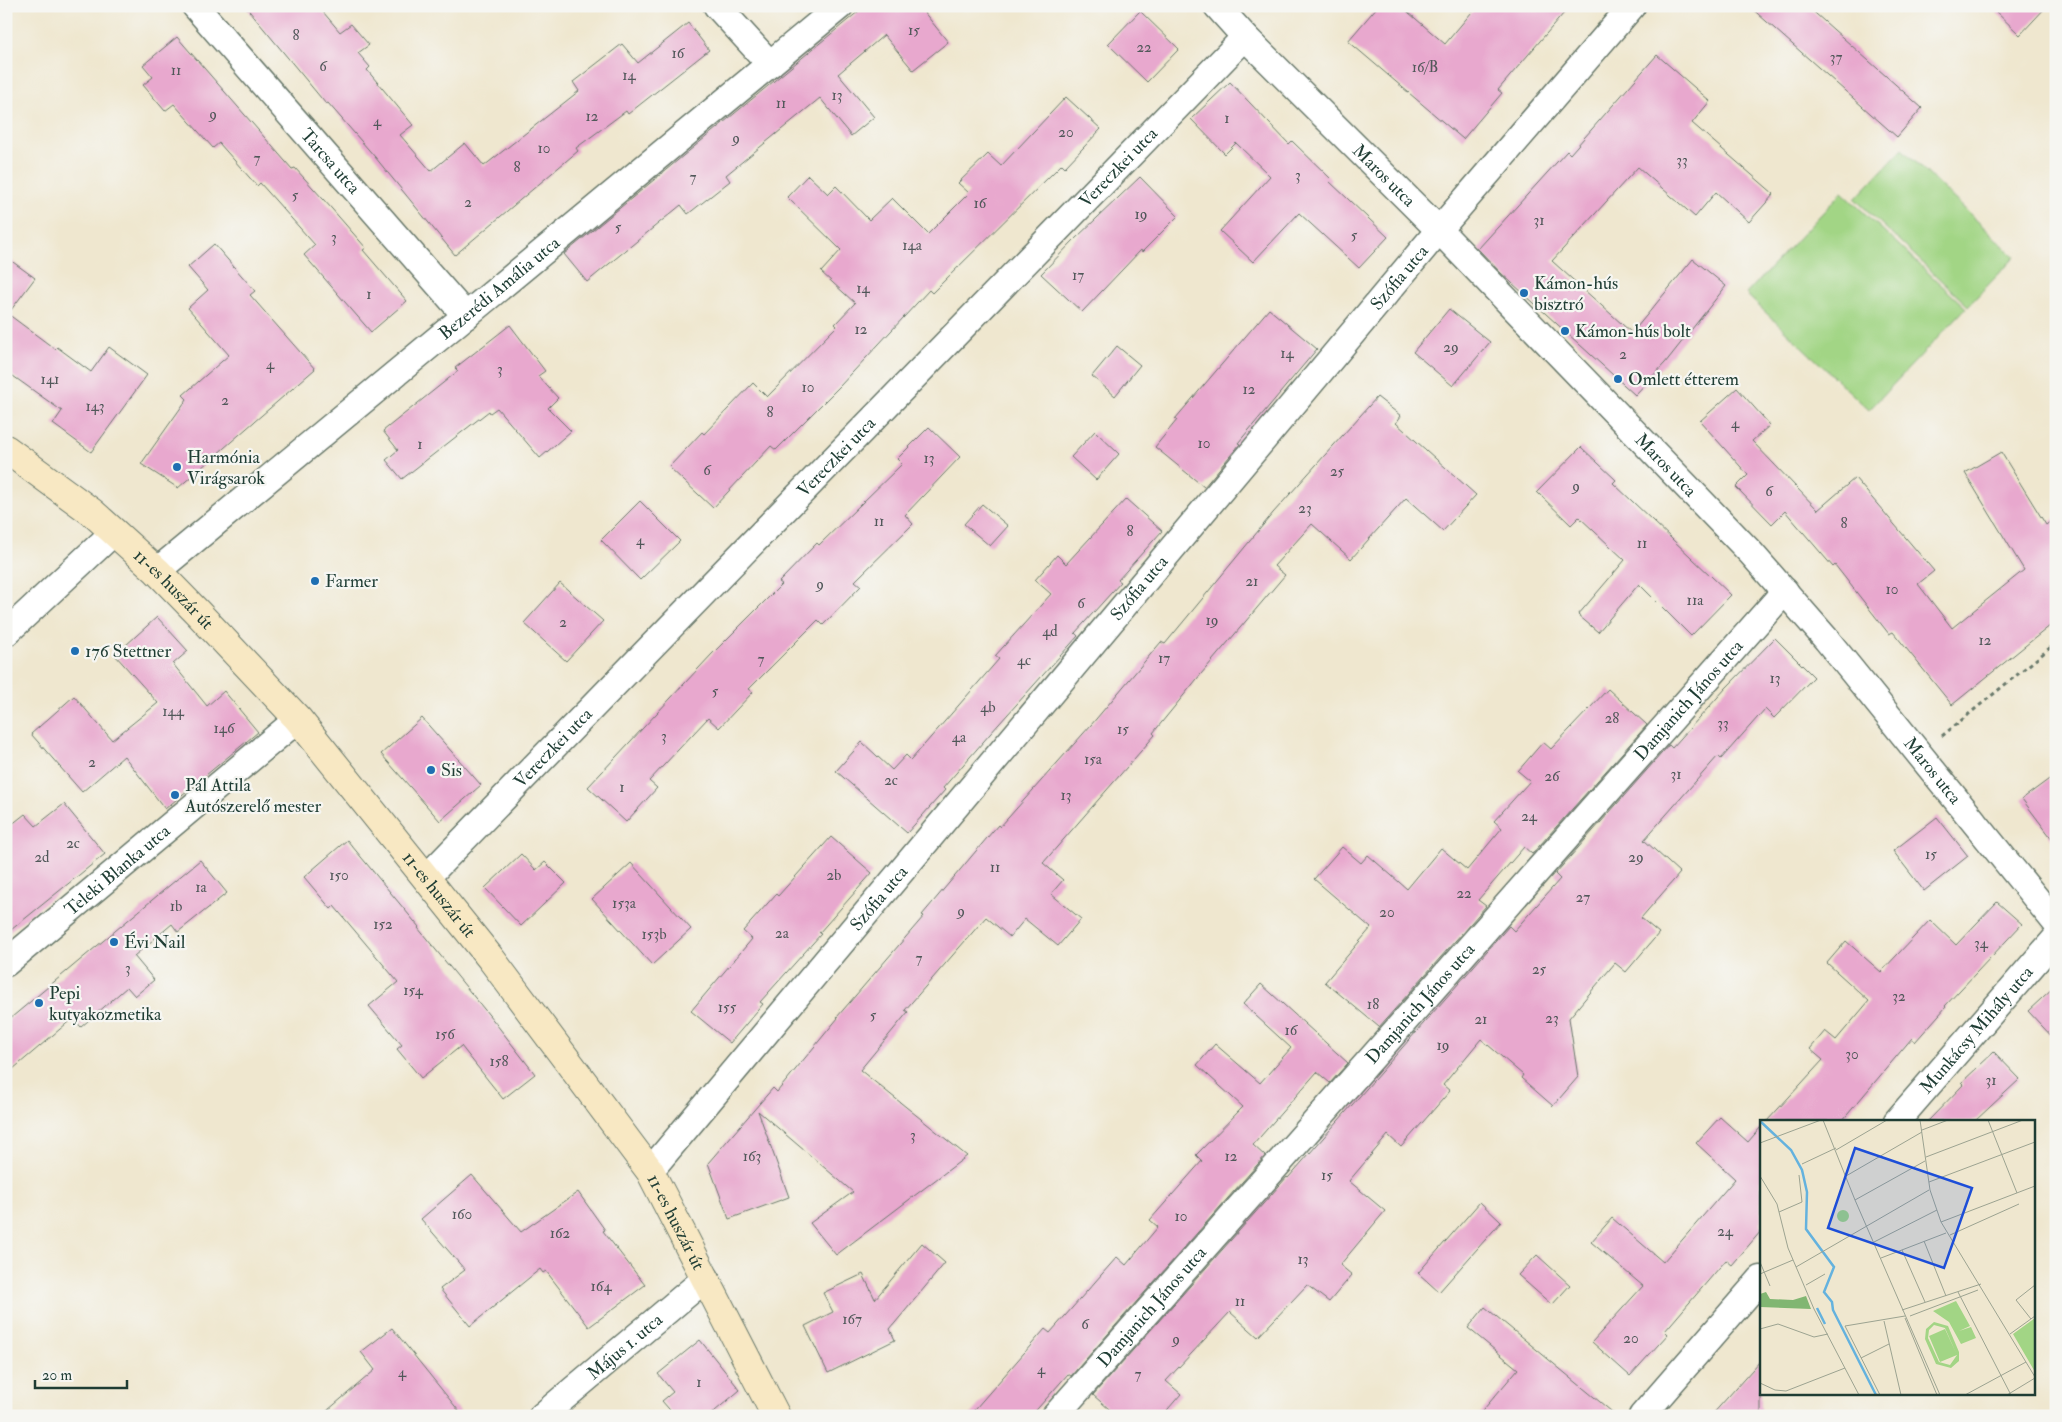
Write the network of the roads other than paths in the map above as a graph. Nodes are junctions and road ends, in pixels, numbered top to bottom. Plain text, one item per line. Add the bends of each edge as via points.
1 (195, 6) edge
2 (717, 6) edge
3 (840, 6) edge
4 (1218, 6) edge
5 (1632, 6) edge
6 (1245, 36) junction
7 (770, 64) junction
8 (1439, 230) junction
9 (466, 316) junction
10 (6, 448) edge
11 (114, 532) junction
12 (157, 571) junction
13 (1785, 590) junction
14 (6, 633) edge
15 (298, 719) junction
16 (426, 878) junction
17 (2056, 923) edge
18 (2056, 938) edge
19 (6, 963) edge
20 (1898, 1120) edge
21 (650, 1171) junction
22 (706, 1278) junction
23 (1760, 1280) edge
24 (542, 1416) edge
25 (776, 1416) edge
26 (1055, 1416) edge
27 (1642, 1416) edge

1 - 9 street, Tarcsa utca
2 - 7 street
3 - 7 street, Bezerédi Amália utca
4 - 6 street, Maros utca
5 - 8 street, Szófia utca
6 - 8 street, Maros utca
6 - 16 street, Vereczkei utca
7 - 9 street, Bezerédi Amália utca
8 - 13 street, Maros utca
8 - 21 street, Szófia utca
9 - 12 street, Bezerédi Amália utca
10 - 11 main road, 11-es huszár út
11 - 12 main road, 11-es huszár út
11 - 14 street
12 - 15 main road, 11-es huszár út
13 - 17 street, Maros utca
13 - 26 street, Damjanich János utca
15 - 16 main road, 11-es huszár út
15 - 19 street, Teleki Blanka utca
16 - 21 main road, 11-es huszár út
18 - 20 street, Munkácsy Mihály utca
21 - 22 main road, 11-es huszár út
22 - 24 street, Május 1. utca
22 - 25 main road, 11-es huszár út
23 - 27 street

